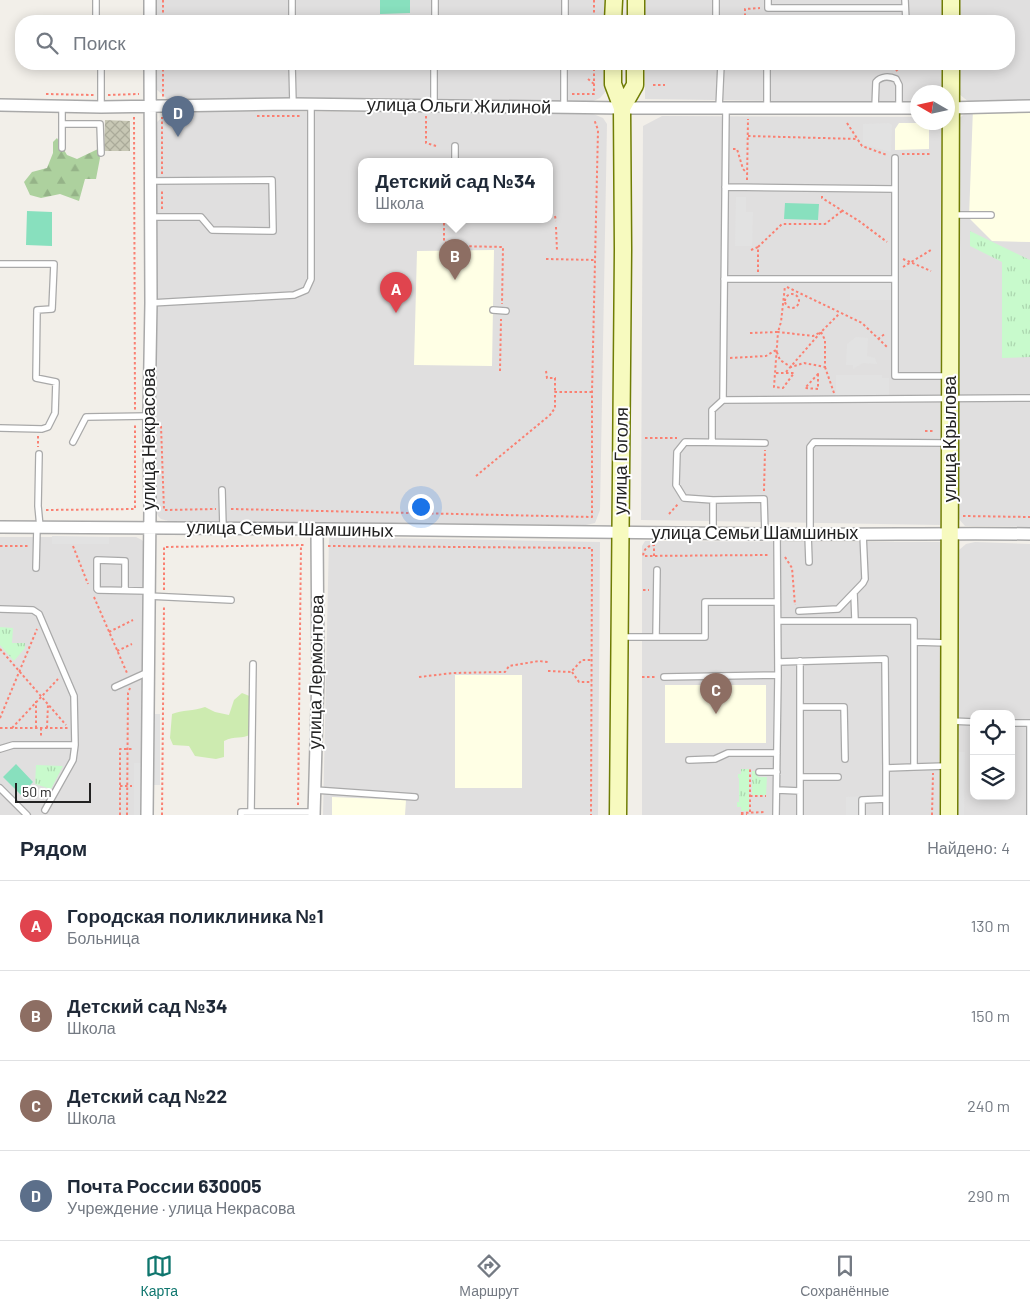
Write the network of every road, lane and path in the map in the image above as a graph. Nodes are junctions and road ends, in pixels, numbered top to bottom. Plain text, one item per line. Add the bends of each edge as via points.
1 (96, 0) edge
2 (150, 0) edge
3 (163, 0) edge
4 (292, 0) edge
5 (435, 0) edge
6 (565, 0) edge
7 (594, 0) edge
8 (614, 0) edge
9 (636, 0) edge
10 (716, 0) edge
11 (768, 0) edge
12 (905, 0) edge
13 (951, 0) edge
14 (768, 8) junction
15 (906, 8) junction
16 (96, 15) edge
17 (150, 15) edge
18 (163, 15) edge
19 (292, 15) edge
20 (435, 15) edge
21 (565, 15) edge
22 (594, 15) edge
23 (614, 15) edge
24 (636, 15) edge
25 (716, 15) edge
26 (745, 15) edge
27 (906, 15) edge
28 (951, 15) edge
29 (101, 70) edge
30 (150, 70) edge
31 (292, 70) edge
32 (434, 70) edge
33 (564, 70) edge
34 (594, 70) edge
35 (613, 70) edge
36 (635, 70) edge
37 (721, 70) edge
38 (767, 70) dead end
39 (951, 70) edge
40 (588, 79) dead end
41 (594, 84) junction
42 (653, 85) dead end
43 (665, 85) dead end
44 (950, 85) edge
45 (46, 94) dead end
46 (100, 95) junction
47 (564, 95) junction
48 (293, 104) junction
49 (312, 104) junction
50 (0, 105) edge
51 (62, 105) junction
52 (434, 105) junction
53 (150, 106) junction
54 (1030, 106) edge
55 (101, 107) junction
56 (134, 107) junction
57 (564, 107) junction
58 (622, 108) junction
59 (722, 108) junction
60 (767, 108) junction
61 (875, 108) junction
62 (899, 108) junction
63 (910, 108) edge
64 (955, 108) edge
65 (162, 116) dead end
66 (252, 116) dead end
67 (311, 116) junction
68 (594, 118) dead end
69 (748, 119) dead end
70 (848, 123) dead end
71 (62, 124) junction
72 (949, 130) edge
73 (748, 136) junction
74 (858, 139) junction
75 (456, 146) dead end
76 (62, 148) dead end
77 (726, 149) junction
78 (101, 153) dead end
79 (932, 154) dead end
80 (886, 155) dead end
81 (455, 158) edge
82 (895, 158) joint
83 (747, 173) junction
84 (150, 181) junction
85 (162, 181) junction
86 (725, 187) junction
87 (746, 188) junction
88 (823, 188) junction
89 (894, 189) junction
90 (842, 211) junction
91 (950, 215) junction
92 (991, 215) dead end
93 (555, 216) dead end
94 (150, 217) junction
95 (556, 221) dead end
96 (444, 223) edge
97 (556, 227) dead end
98 (503, 247) dead end
99 (758, 247) junction
100 (751, 250) dead end
101 (931, 250) dead end
102 (557, 251) dead end
103 (894, 252) junction
104 (546, 259) dead end
105 (595, 260) junction
106 (911, 262) junction
107 (0, 264) edge
108 (931, 271) dead end
109 (895, 276) junction
110 (724, 279) junction
111 (758, 279) junction
112 (785, 282) junction
113 (802, 294) junction
114 (784, 297) junction
115 (786, 300) junction
116 (798, 300) junction
117 (151, 302) junction
118 (493, 310) dead end
119 (506, 311) dead end
120 (840, 313) junction
121 (778, 332) junction
122 (821, 332) junction
123 (750, 333) dead end
124 (776, 350) junction
125 (895, 354) junction
126 (724, 359) junction
127 (790, 367) junction
128 (825, 367) junction
129 (546, 371) dead end
130 (776, 373) junction
131 (786, 373) junction
132 (950, 376) junction
133 (805, 388) joint
134 (555, 392) junction
135 (592, 392) junction
136 (1030, 398) edge
137 (950, 399) junction
138 (723, 400) junction
139 (836, 400) junction
140 (135, 416) junction
141 (148, 416) junction
142 (0, 428) edge
143 (38, 429) junction
144 (925, 431) dead end
145 (935, 431) dead end
146 (73, 442) dead end
147 (712, 442) junction
148 (765, 443) joint
149 (951, 443) junction
150 (39, 454) joint
151 (476, 476) dead end
152 (222, 490) dead end
153 (684, 498) junction
154 (764, 499) junction
155 (713, 500) junction
156 (222, 509) junction
157 (39, 510) junction
158 (164, 510) dead end
159 (669, 514) dead end
160 (950, 516) junction
161 (1030, 517) edge
162 (0, 527) edge
163 (38, 527) junction
164 (149, 528) junction
165 (223, 528) junction
166 (317, 529) junction
167 (620, 533) junction
168 (713, 533) junction
169 (950, 533) junction
170 (771, 534) junction
171 (809, 534) junction
172 (863, 534) junction
173 (1030, 534) edge
174 (301, 545) junction
175 (317, 545) junction
176 (0, 546) edge
177 (33, 546) dead end
178 (73, 546) dead end
179 (777, 555) junction
180 (654, 556) junction
181 (809, 562) dead end
182 (790, 563) dead end
183 (36, 568) dead end
184 (657, 570) dead end
185 (125, 590) junction
186 (148, 593) junction
187 (854, 593) junction
188 (164, 596) junction
189 (231, 600) dead end
190 (778, 602) junction
191 (0, 609) edge
192 (799, 611) joint
193 (41, 620) junction
194 (133, 620) dead end
195 (855, 620) junction
196 (778, 621) junction
197 (109, 632) junction
198 (619, 637) junction
199 (656, 637) junction
200 (915, 642) junction
201 (950, 643) junction
202 (132, 644) dead end
203 (0, 649) edge
204 (117, 651) junction
205 (592, 660) junction
206 (800, 661) junction
207 (548, 662) dead end
208 (778, 662) junction
209 (254, 664) dead end
210 (548, 670) dead end
211 (132, 671) dead end
212 (20, 672) junction
213 (148, 672) junction
214 (571, 672) junction
215 (64, 673) junction
216 (778, 675) junction
217 (418, 677) dead end
218 (664, 677) joint
219 (642, 678) dead end
220 (592, 682) junction
221 (132, 686) dead end
222 (115, 687) dead end
223 (41, 696) junction
224 (36, 701) junction
225 (48, 704) junction
226 (801, 707) junction
227 (0, 718) edge
228 (950, 721) junction
229 (970, 722) edge
230 (1015, 723) edge
231 (1030, 723) edge
232 (0, 728) edge
233 (12, 728) junction
234 (36, 728) junction
235 (48, 728) junction
236 (75, 745) junction
237 (0, 749) edge
238 (127, 749) junction
239 (132, 749) dead end
240 (777, 753) junction
241 (845, 759) dead end
242 (689, 760) dead end
243 (941, 766) junction
244 (914, 767) junction
245 (886, 768) junction
246 (750, 769) dead end
247 (758, 772) dead end
248 (777, 772) junction
249 (800, 777) junction
250 (838, 777) dead end
251 (120, 779) junction
252 (127, 779) junction
253 (120, 786) junction
254 (127, 786) junction
255 (132, 786) dead end
256 (0, 788) edge
257 (315, 790) junction
258 (777, 790) junction
259 (800, 791) junction
260 (120, 794) junction
261 (127, 794) junction
262 (750, 796) junction
263 (766, 796) dead end
264 (415, 797) dead end
265 (886, 799) junction
266 (45, 810) dead end
267 (251, 812) junction
268 (298, 812) junction
269 (750, 812) junction
270 (766, 812) dead end
271 (314, 813) edge
272 (27, 815) edge
273 (120, 815) edge
274 (127, 815) edge
275 (147, 815) edge
276 (162, 815) edge
277 (241, 815) edge
278 (591, 815) edge
279 (618, 815) edge
280 (747, 815) edge
281 (776, 815) edge
282 (800, 815) edge
283 (862, 815) edge
284 (886, 815) edge
285 (932, 815) edge
286 (949, 815) edge
287 (1030, 815) edge

1 - 16 lane
2 - 17 street
3 - 18 path
4 - 19 lane
5 - 20 lane
6 - 21 lane
7 - 22 path
8 - 23 main road
9 - 24 main road
10 - 25 lane
11 - 14 lane
12 - 15 lane
13 - 28 main road
14 - 15 lane
14 - 26 path via 745,9
15 - 27 lane
29 - 46 lane
30 - 53 street, улица Некрасова
31 - 48 lane
32 - 52 lane
33 - 47 lane
34 - 41 path
35 - 58 main road, улица Гоголя via 613,84
36 - 58 main road, улица Гоголя via 635,84
37 - 59 lane
38 - 60 lane
39 - 44 main road, улица Крылова
40 - 41 path
41 - 47 path via 594,94
42 - 43 path
45 - 46 path
46 - 55 lane
46 - 56 path via 134,95
47 - 57 lane
48 - 49 street, улица Ольги Жилиной
48 - 53 street, улица Ольги Жилиной
49 - 52 street, улица Ольги Жилиной
49 - 67 lane
50 - 51 street, улица Ольги Жилиной
51 - 55 street, улица Ольги Жилиной
51 - 71 lane
52 - 57 street, улица Ольги Жилиной
53 - 56 street, улица Ольги Жилиной
53 - 84 street, улица Некрасова
54 - 64 street
55 - 56 street, улица Ольги Жилиной
56 - 140 path
57 - 58 street, улица Ольги Жилиной
58 - 59 street, улица Ольги Жилиной
58 - 167 main road, улица Гоголя
59 - 60 street, улица Ольги Жилиной
59 - 77 lane
60 - 61 street, улица Ольги Жилиной
61 - 62 street, улица Ольги Жилиной
61 - 62 lane via 876,82 886,77 896,79 899,85
62 - 63 street, улица Ольги Жилиной
65 - 85 path
66 - 67 path
67 - 117 lane via 311,279 306,290 294,295
68 - 105 path via 598,130
69 - 73 path
70 - 74 path
71 - 76 lane
71 - 78 lane via 100,124
72 - 91 main road, улица Крылова
73 - 74 path
73 - 83 path
74 - 80 path via 862,146
75 - 81 lane
77 - 83 path via 737,149
77 - 86 lane
79 - 82 path via 900,154
82 - 89 lane
83 - 87 path
84 - 85 lane
84 - 94 street, улица Некрасова
85 - 94 lane via 272,180 273,231 212,230 200,218
86 - 87 lane
86 - 110 lane
87 - 88 lane
88 - 89 lane
88 - 90 path via 822,198
89 - 103 lane
90 - 99 path via 825,224 782,224
90 - 103 path
91 - 92 lane
91 - 132 main road, улица Крылова
93 - 95 path
94 - 117 street, улица Некрасова
96 - 98 path via 444,242 455,246
97 - 102 path
99 - 100 path
99 - 111 path
101 - 106 path
103 - 106 path
103 - 109 lane
104 - 105 path
105 - 135 path
106 - 108 path
106 - 109 path
107 - 143 lane via 54,264 52,309 37,310 36,378 56,382 55,413 48,427
109 - 112 lane
109 - 125 lane
110 - 111 lane
110 - 126 lane
111 - 112 lane
112 - 113 path
112 - 114 path
113 - 116 path
113 - 120 path
114 - 115 path
114 - 121 path
115 - 116 path via 792,295
115 - 116 path via 791,308 797,306
117 - 141 street, улица Некрасова
118 - 119 lane
120 - 122 path
120 - 125 path via 862,324
121 - 122 path via 813,336
121 - 123 path
121 - 124 path
122 - 127 path
122 - 128 path via 825,340
124 - 126 path via 766,356
124 - 127 path via 780,360
124 - 130 path
125 - 132 lane via 895,376
126 - 138 lane
127 - 128 path via 804,364
127 - 131 path
128 - 139 path
129 - 134 path via 547,378 555,378
130 - 131 path
130 - 131 path via 774,387 782,388 794,373
132 - 137 main road, улица Крылова
133 - 133 path via 812,381 818,374 818,388
134 - 135 path
134 - 151 path via 555,408 550,415
135 - 156 path via 592,517
136 - 137 lane
137 - 139 lane
137 - 149 main road, улица Крылова
138 - 139 lane
138 - 147 lane via 712,410
140 - 141 lane
140 - 146 lane via 86,417
140 - 157 path via 135,509
141 - 164 street, улица Некрасова
142 - 143 lane
143 - 150 path
144 - 145 path
147 - 148 lane
147 - 153 lane via 685,442 677,452 676,485
148 - 154 path
149 - 160 main road, улица Крылова
149 - 171 lane via 814,442 810,447
150 - 157 lane
152 - 156 lane
153 - 155 lane
153 - 159 path
154 - 155 lane
154 - 170 lane
155 - 168 lane
156 - 158 path
156 - 165 lane
157 - 163 lane
160 - 161 path
160 - 169 main road, улица Крылова
162 - 163 street, улица Семьи Шамшиных
163 - 164 street, улица Семьи Шамшиных
163 - 183 lane
164 - 165 street, улица Семьи Шамшиных
164 - 186 street, улица Некрасова
165 - 166 street, улица Семьи Шамшиных
166 - 167 street, улица Семьи Шамшиных
166 - 175 street, улица Лермонтова
167 - 168 street, улица Семьи Шамшиных
167 - 198 main road, улица Гоголя
168 - 170 street, улица Семьи Шамшиных
169 - 172 street, улица Семьи Шамшиных
169 - 173 street, улица Семьи Шамшиных
169 - 201 main road, улица Крылова
170 - 171 street, улица Семьи Шамшиных
170 - 179 lane
171 - 172 street, улица Семьи Шамшиных
171 - 181 lane
172 - 187 lane via 864,579
174 - 175 path
174 - 188 path via 164,546
174 - 268 path
175 - 205 path via 592,548
175 - 257 street, улица Лермонтова
176 - 177 path
178 - 197 path
179 - 180 path
179 - 190 lane
180 - 180 path via 654,545 643,551 643,556
182 - 192 path via 794,602
184 - 199 lane
185 - 185 lane via 97,589 97,560 125,561
185 - 186 lane
186 - 188 lane
186 - 213 street, улица Некрасова
187 - 192 lane via 838,609
187 - 195 lane
188 - 189 lane
188 - 276 path
190 - 196 lane
190 - 199 lane via 705,602 705,637
191 - 193 lane via 33,610
193 - 212 path
193 - 215 lane
194 - 197 path
195 - 196 lane
195 - 200 lane via 912,620 915,623
196 - 208 lane
197 - 204 path
198 - 199 lane
198 - 279 main road, улица Гоголя
200 - 201 lane
200 - 244 lane
201 - 228 main road, улица Крылова
202 - 204 path
203 - 212 path
204 - 211 path via 125,672
205 - 214 path via 582,660
205 - 220 path
206 - 208 lane
206 - 226 lane
206 - 245 lane via 885,660
207 - 217 path via 508,666 505,672
208 - 216 lane
209 - 267 lane
210 - 214 path
212 - 223 path
212 - 227 path
213 - 222 lane
213 - 275 street, улица Некрасова
214 - 220 path via 579,682
215 - 223 path
215 - 236 lane via 74,696
216 - 218 lane
216 - 240 lane
218 - 219 path
220 - 278 path
221 - 238 path via 128,693
223 - 224 path
223 - 225 path
224 - 233 path
224 - 234 path
225 - 235 path
225 - 235 path via 69,728
226 - 241 lane via 844,707
226 - 249 lane
228 - 229 lane
228 - 243 main road, улица Крылова
230 - 231 lane
231 - 287 lane
232 - 233 path
233 - 234 path
234 - 235 path
236 - 237 lane
236 - 266 lane via 74,760
238 - 239 path
238 - 251 path via 120,749
238 - 252 path
240 - 242 lane via 725,754 713,760
240 - 248 lane
243 - 244 lane
243 - 285 path
243 - 286 main road, улица Крылова
244 - 245 lane
245 - 265 lane
246 - 262 path
247 - 248 lane
248 - 258 lane
249 - 250 lane
249 - 259 lane
251 - 252 path
251 - 253 path
252 - 254 path
253 - 254 path
253 - 260 path
254 - 255 path
254 - 261 path
256 - 272 lane
257 - 264 lane
257 - 271 street, улица Лермонтова
258 - 259 lane
258 - 281 lane
259 - 282 lane
260 - 261 path
260 - 273 path
261 - 274 path
262 - 263 path
262 - 269 path
265 - 283 lane via 862,800
265 - 284 lane
267 - 268 lane
267 - 277 lane via 241,812
268 - 271 lane
269 - 270 path
269 - 280 path via 741,812

